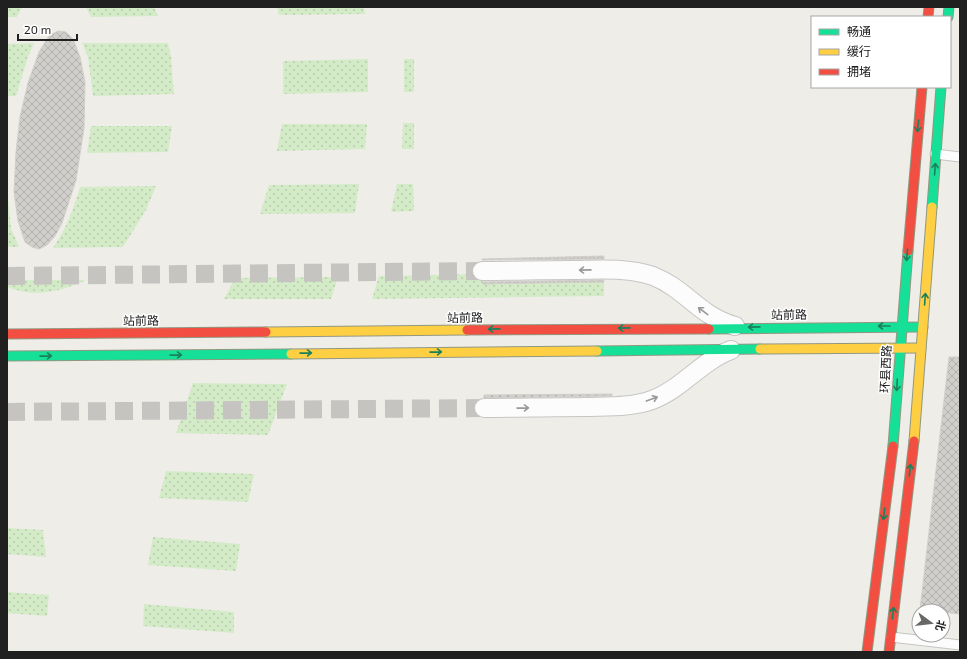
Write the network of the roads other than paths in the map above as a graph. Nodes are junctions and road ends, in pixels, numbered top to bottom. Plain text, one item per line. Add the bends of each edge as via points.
1 (922, 88) edge
2 (941, 88) edge
3 (915, 152) junction
4 (936, 154) junction
5 (960, 157) edge
6 (482, 271) tunnel mouth
7 (738, 327) junction
8 (901, 327) junction
9 (923, 327) junction
10 (7, 334) edge
11 (899, 348) junction
12 (921, 348) junction
13 (734, 349) junction
14 (7, 356) edge
15 (484, 408) tunnel mouth
16 (880, 636) junction
17 (960, 645) edge
18 (867, 652) edge
19 (889, 652) edge

1 -> 3 street, 环县西路
2 - 4 street, 环县西路
3 - 4 lane
3 -> 8 street, 环县西路
4 - 5 lane
9 -> 4 street, 环县西路
7 -> 6 street via 720,322 702,311 671,285 653,276 633,271
8 -> 7 street, 站前路
7 -> 10 street, 站前路
8 - 9 street, 站前路
8 - 11 street, 环县西路
9 - 12 street, 环县西路
11 - 12 street
11 - 13 street
11 -> 16 street, 环县西路
16 -> 12 street, 环县西路 via 915,430
14 -> 13 street
15 -> 13 street via 611,406 651,400 670,392 707,362
16 - 17 lane
16 - 18 street, 环县西路
16 - 19 street, 环县西路

